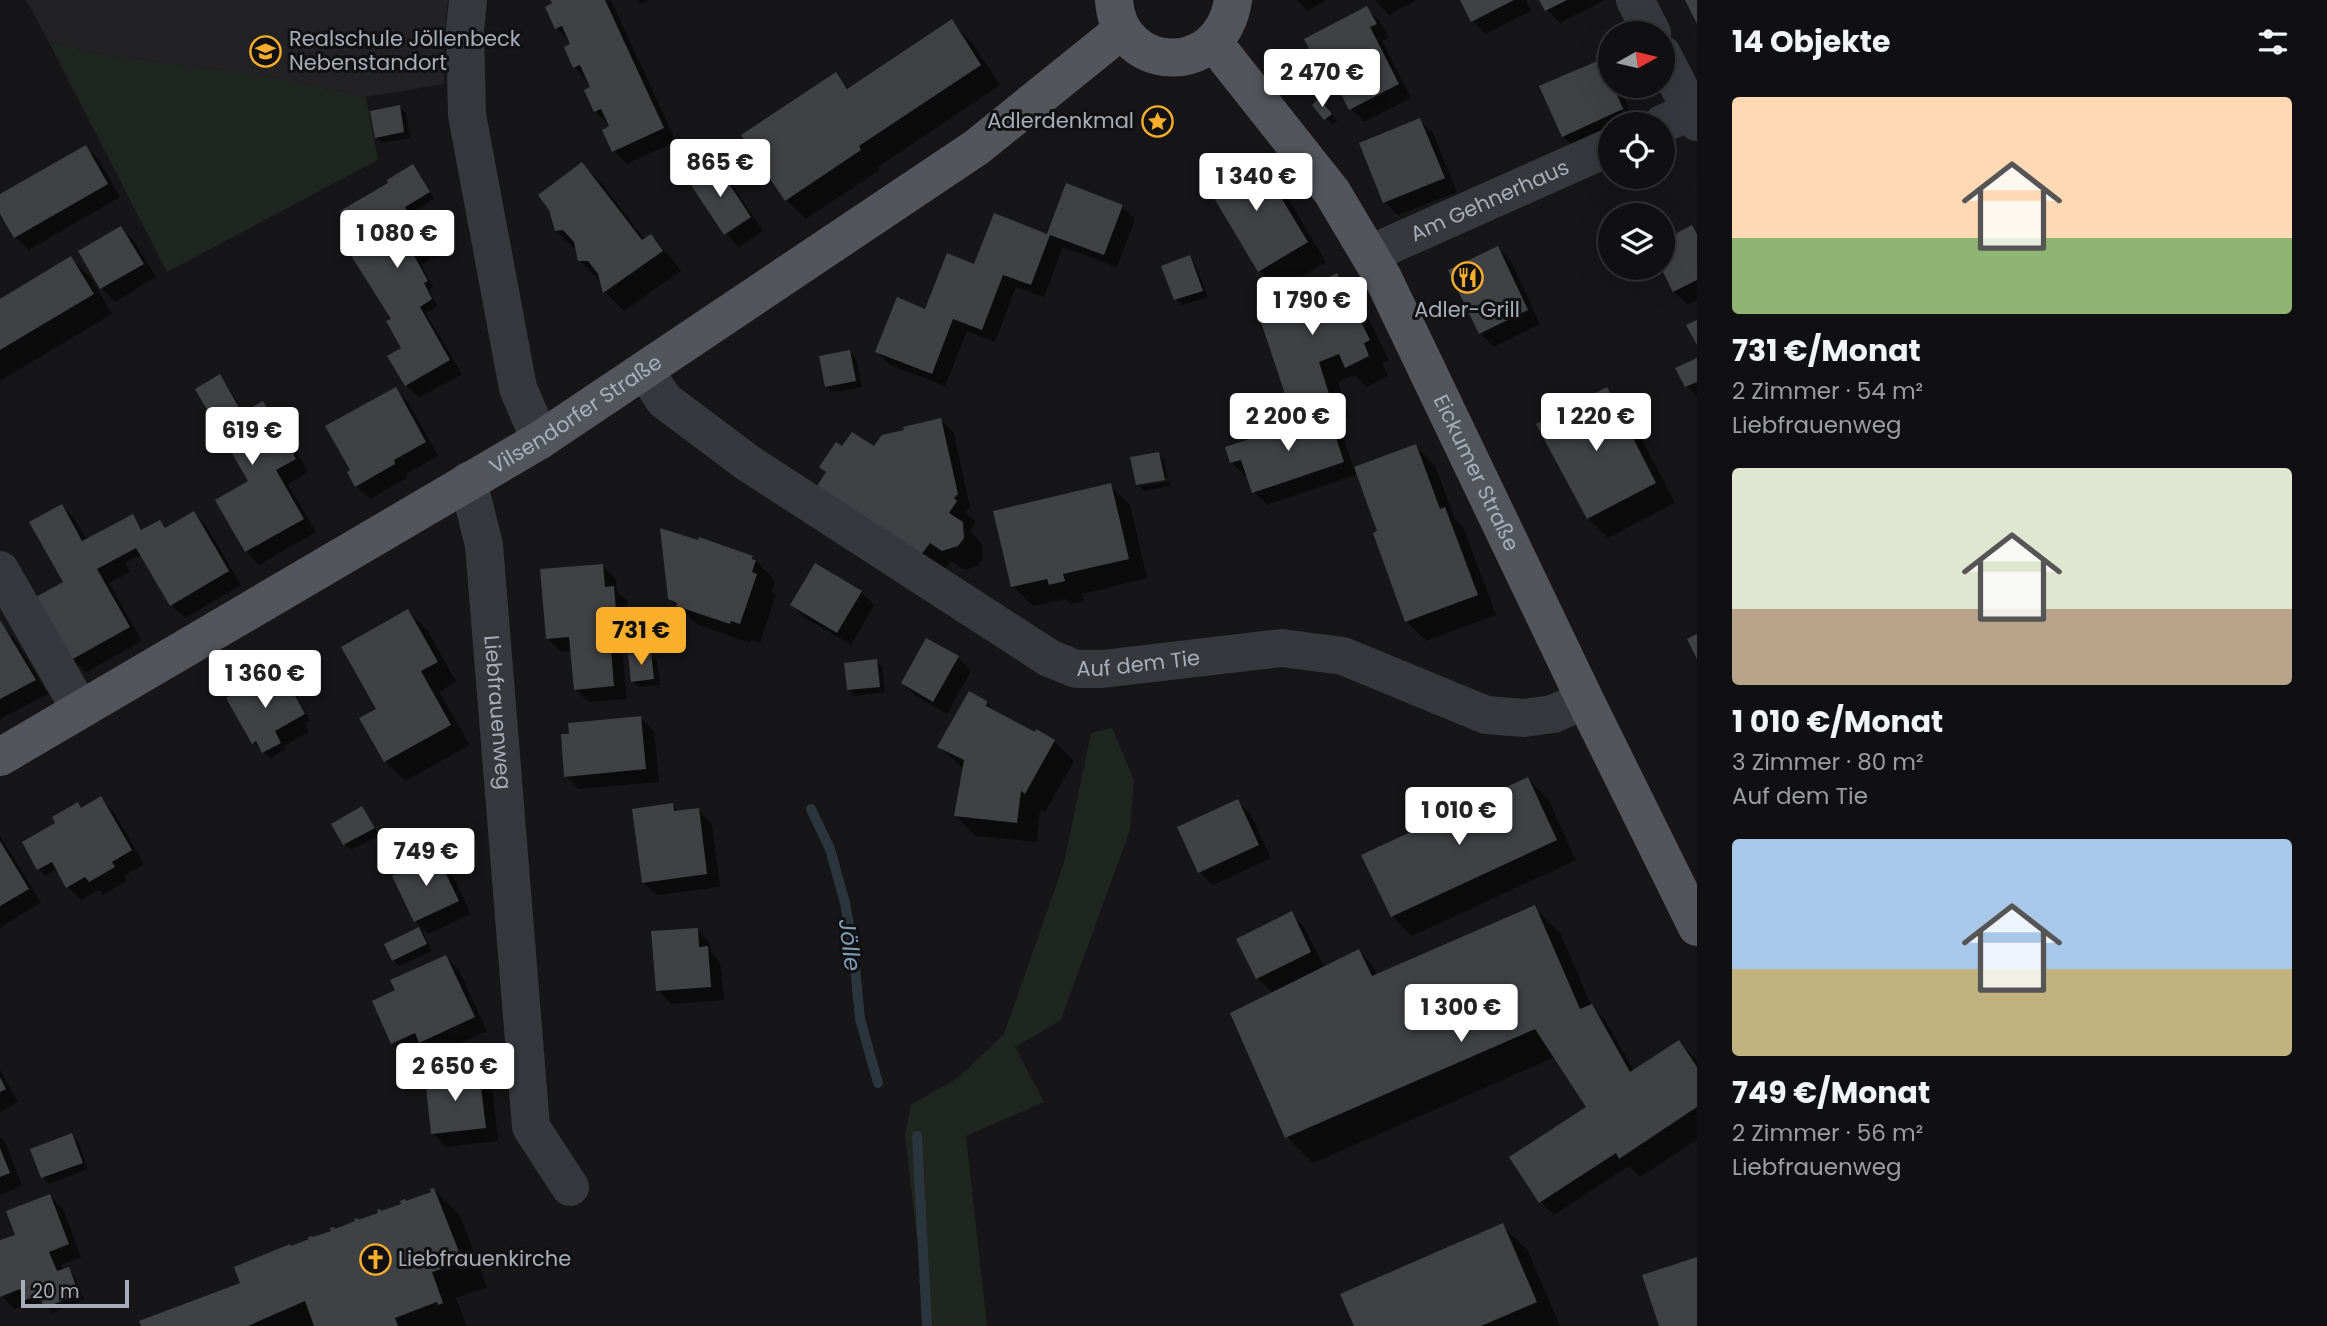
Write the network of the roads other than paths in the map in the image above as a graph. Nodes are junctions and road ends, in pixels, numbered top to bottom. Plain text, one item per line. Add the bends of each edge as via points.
1 (468, 0) edge
2 (1233, 0) edge
3 (1635, 0) edge
4 (1118, 15) edge
5 (1646, 21) edge
6 (1214, 43) junction
7 (1675, 92) edge
8 (1684, 119) edge
9 (1598, 152) edge
10 (1370, 254) junction
11 (645, 371) junction
12 (540, 440) junction
13 (468, 481) junction
14 (0, 570) edge
15 (1585, 700) junction
16 (80, 709) junction
17 (0, 757) edge
18 (1697, 927) edge
19 (570, 1187) dead end

1 - 12 street via 467,115 518,388
2 - 6 main road via 1230,19
3 - 5 street
4 - 6 main road via 1130,41 1167,58 1194,55
4 - 11 main road, Vilsendorfer Straße via 977,146
6 - 10 main road, Eickumer Straße via 1332,192
7 - 8 street
9 - 10 street, Am Gehnerhaus
10 - 15 main road, Eickumer Straße
11 - 12 main road, Vilsendorfer Straße
11 - 15 street, Auf dem Tie via 664,400 748,463 1049,658 1076,668 1102,669 1282,648 1343,656 1486,715 1524,718 1553,714
12 - 13 main road, Vilsendorfer Straße
13 - 16 main road, Vilsendorfer Straße
13 - 19 street, Liebfrauenweg via 484,545 531,1127
14 - 16 street
15 - 18 main road, Eickumer Straße
16 - 17 main road, Vilsendorfer Straße

